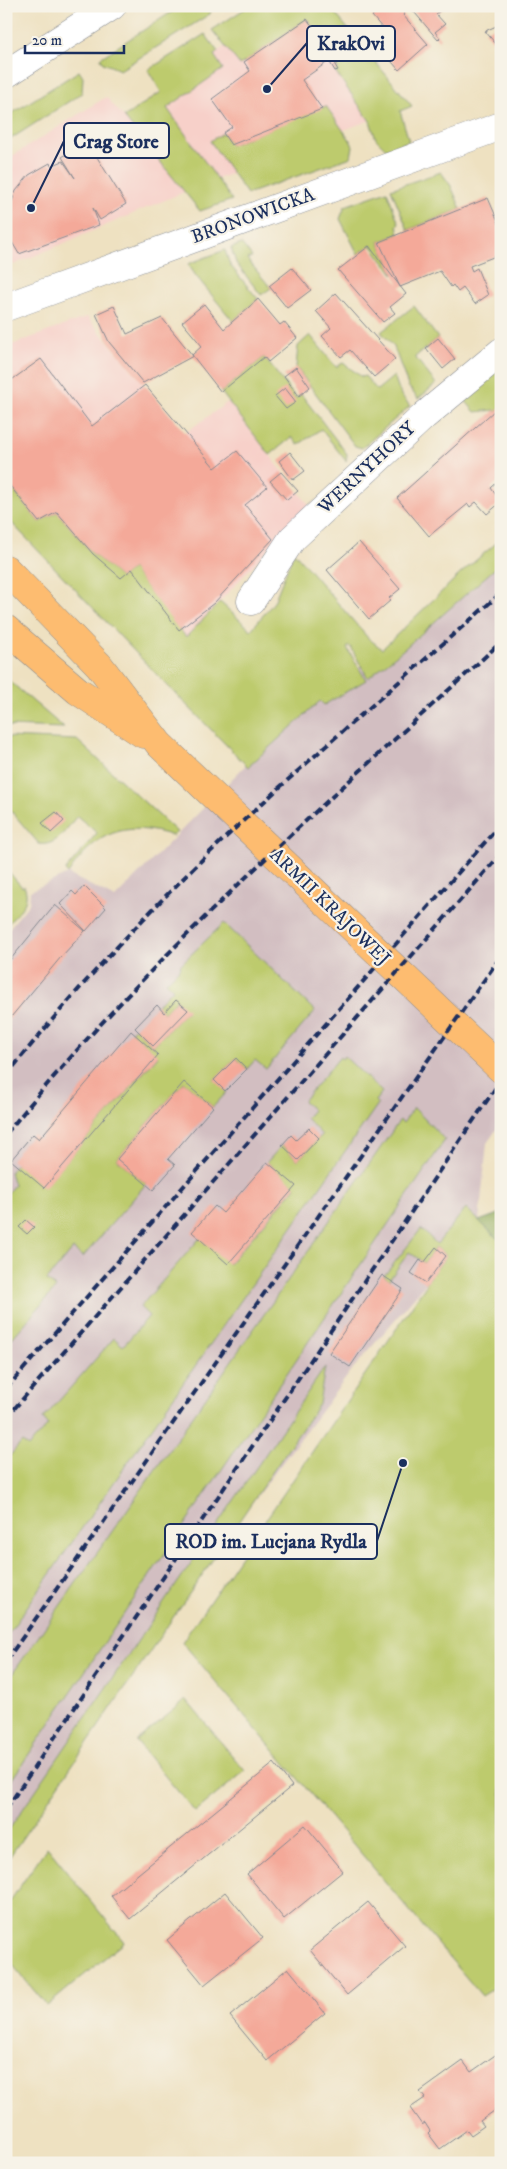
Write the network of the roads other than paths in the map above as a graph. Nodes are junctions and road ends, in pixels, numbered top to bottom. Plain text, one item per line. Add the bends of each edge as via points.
1 (112, 6) edge
2 (6, 74) edge
3 (501, 126) edge
4 (6, 307) edge
5 (501, 352) edge
6 (6, 569) edge
7 (251, 601) dead end
8 (9, 632) edge
9 (159, 744) junction
10 (501, 1069) edge

1 - 2 street
3 - 4 street, BRONOWICKA
5 - 7 street, WERNYHORY via 424,416 292,538
6 - 9 main road, ARMII KRAJOWEJ via 99,665
8 - 9 main road, ARMII KRAJOWEJ via 78,691
9 - 10 main road, ARMII KRAJOWEJ

